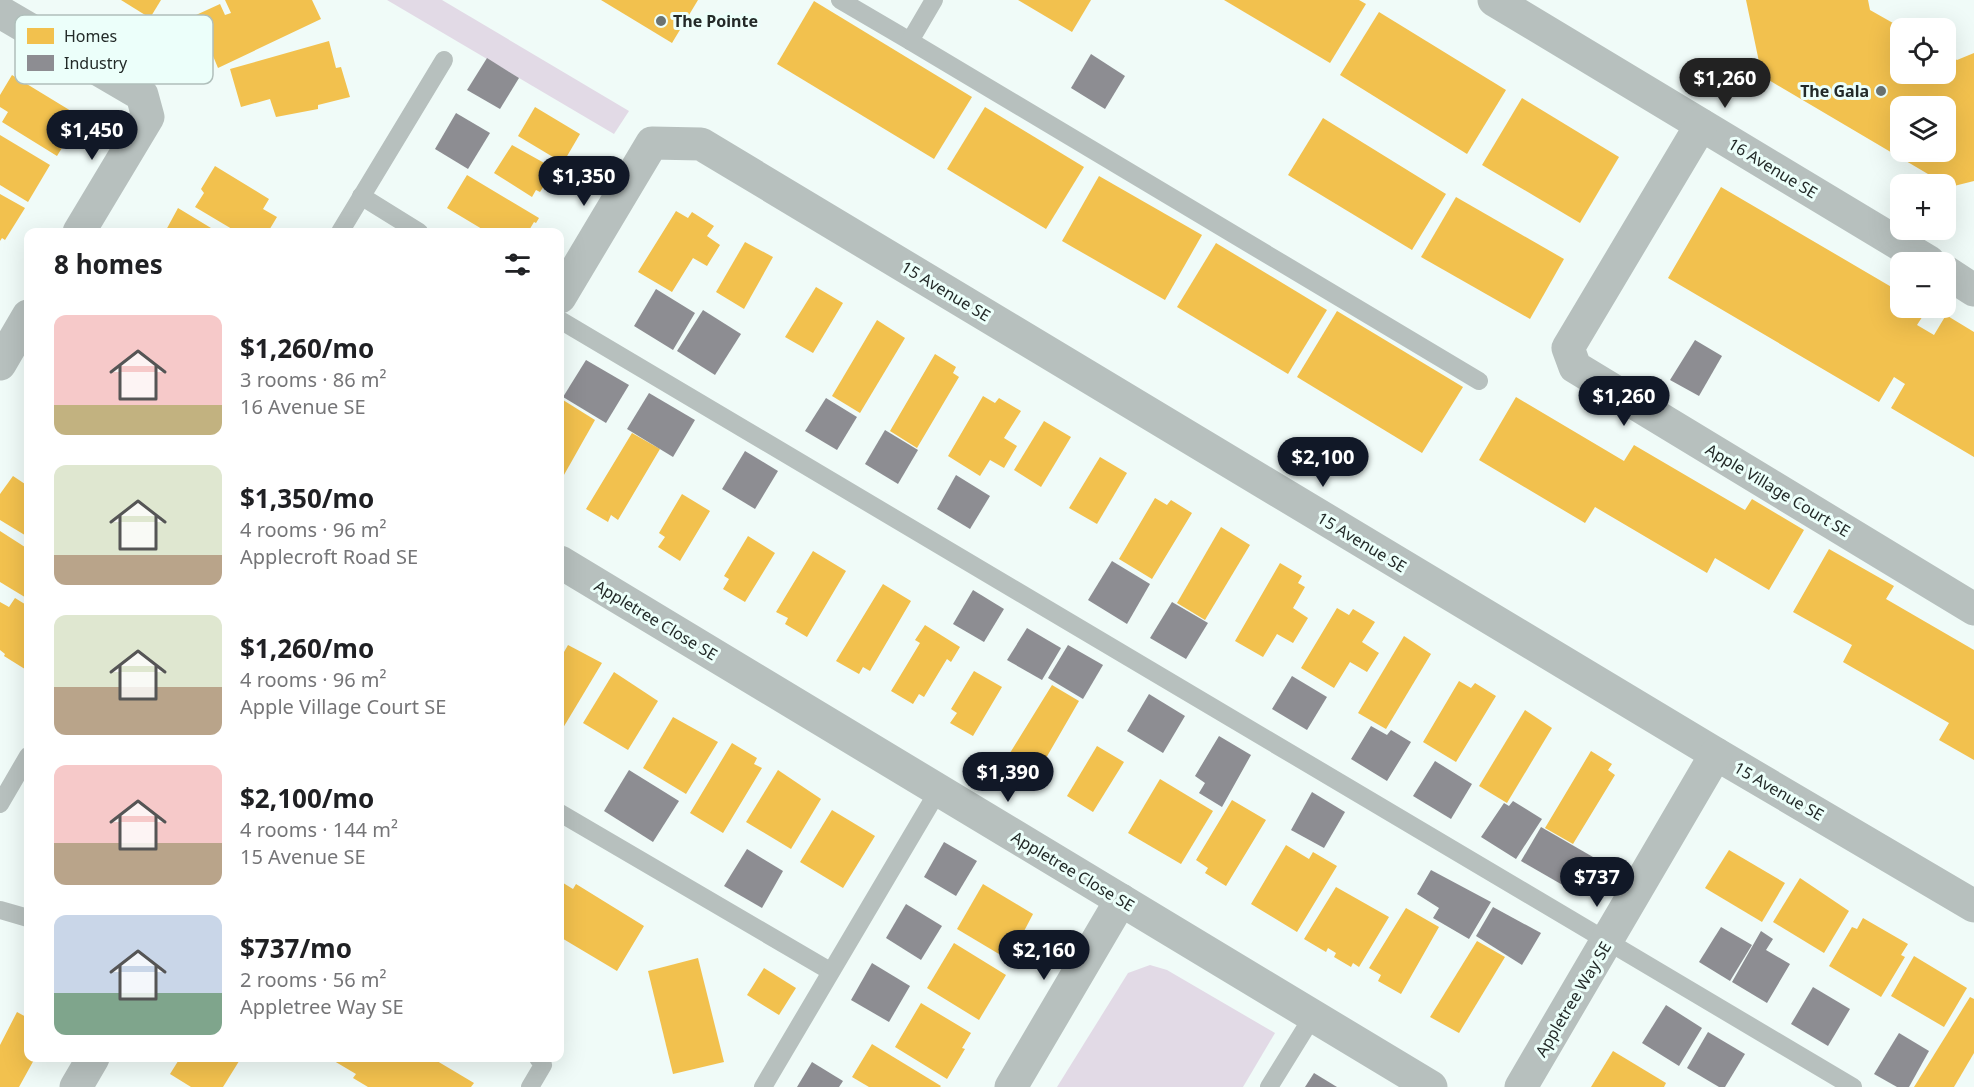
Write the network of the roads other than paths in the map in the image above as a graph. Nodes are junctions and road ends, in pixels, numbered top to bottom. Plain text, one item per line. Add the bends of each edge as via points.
1 (840, 0) edge
2 (934, 0) edge
3 (1494, 0) edge
4 (0, 12) edge
5 (15, 21) edge
6 (910, 40) junction
7 (444, 60) dead end
8 (123, 84) edge
9 (1701, 125) junction
10 (362, 196) junction
11 (81, 228) edge
12 (342, 228) edge
13 (414, 228) edge
14 (1912, 252) edge
15 (1956, 278) edge
16 (564, 290) edge
17 (1974, 290) edge
18 (564, 322) edge
19 (24, 323) edge
20 (0, 364) edge
21 (1479, 381) dead end
22 (564, 564) edge
23 (1974, 609) edge
24 (1716, 754) junction
25 (24, 763) edge
26 (938, 791) junction
27 (0, 804) edge
28 (564, 815) edge
29 (1121, 900) junction
30 (1974, 906) edge
31 (0, 910) edge
32 (24, 917) edge
33 (1607, 943) junction
34 (830, 971) junction
35 (1313, 1016) junction
36 (91, 1062) edge
37 (541, 1062) edge
38 (76, 1087) edge
39 (530, 1087) edge
40 (763, 1087) edge
41 (1011, 1087) edge
42 (1269, 1087) edge
43 (1431, 1087) edge
44 (1521, 1087) edge
45 (1853, 1087) edge

1 - 6 lane
2 - 6 lane
3 - 9 street, 16 Avenue SE
4 - 5 street
6 - 21 lane
7 - 10 lane
8 - 11 street via 142,95 148,117
9 - 14 street, 16 Avenue SE
9 - 23 street, Apple Village Court SE via 1568,348 1575,367
10 - 12 lane
10 - 13 lane
15 - 17 street
16 - 24 street, 15 Avenue SE via 652,143 701,144
18 - 33 lane
19 - 20 street
22 - 26 street, Appletree Close SE
24 - 30 street, 15 Avenue SE
24 - 33 street, Appletree Way SE
25 - 27 lane
26 - 29 street, Appletree Close SE
26 - 34 lane
28 - 34 lane
29 - 35 street, Appletree Close SE
29 - 41 street
31 - 32 lane
33 - 44 street, Appletree Way SE
33 - 45 lane
34 - 40 lane
35 - 42 lane
35 - 43 street, Appletree Close SE
36 - 38 street
37 - 39 lane via 543,1065

